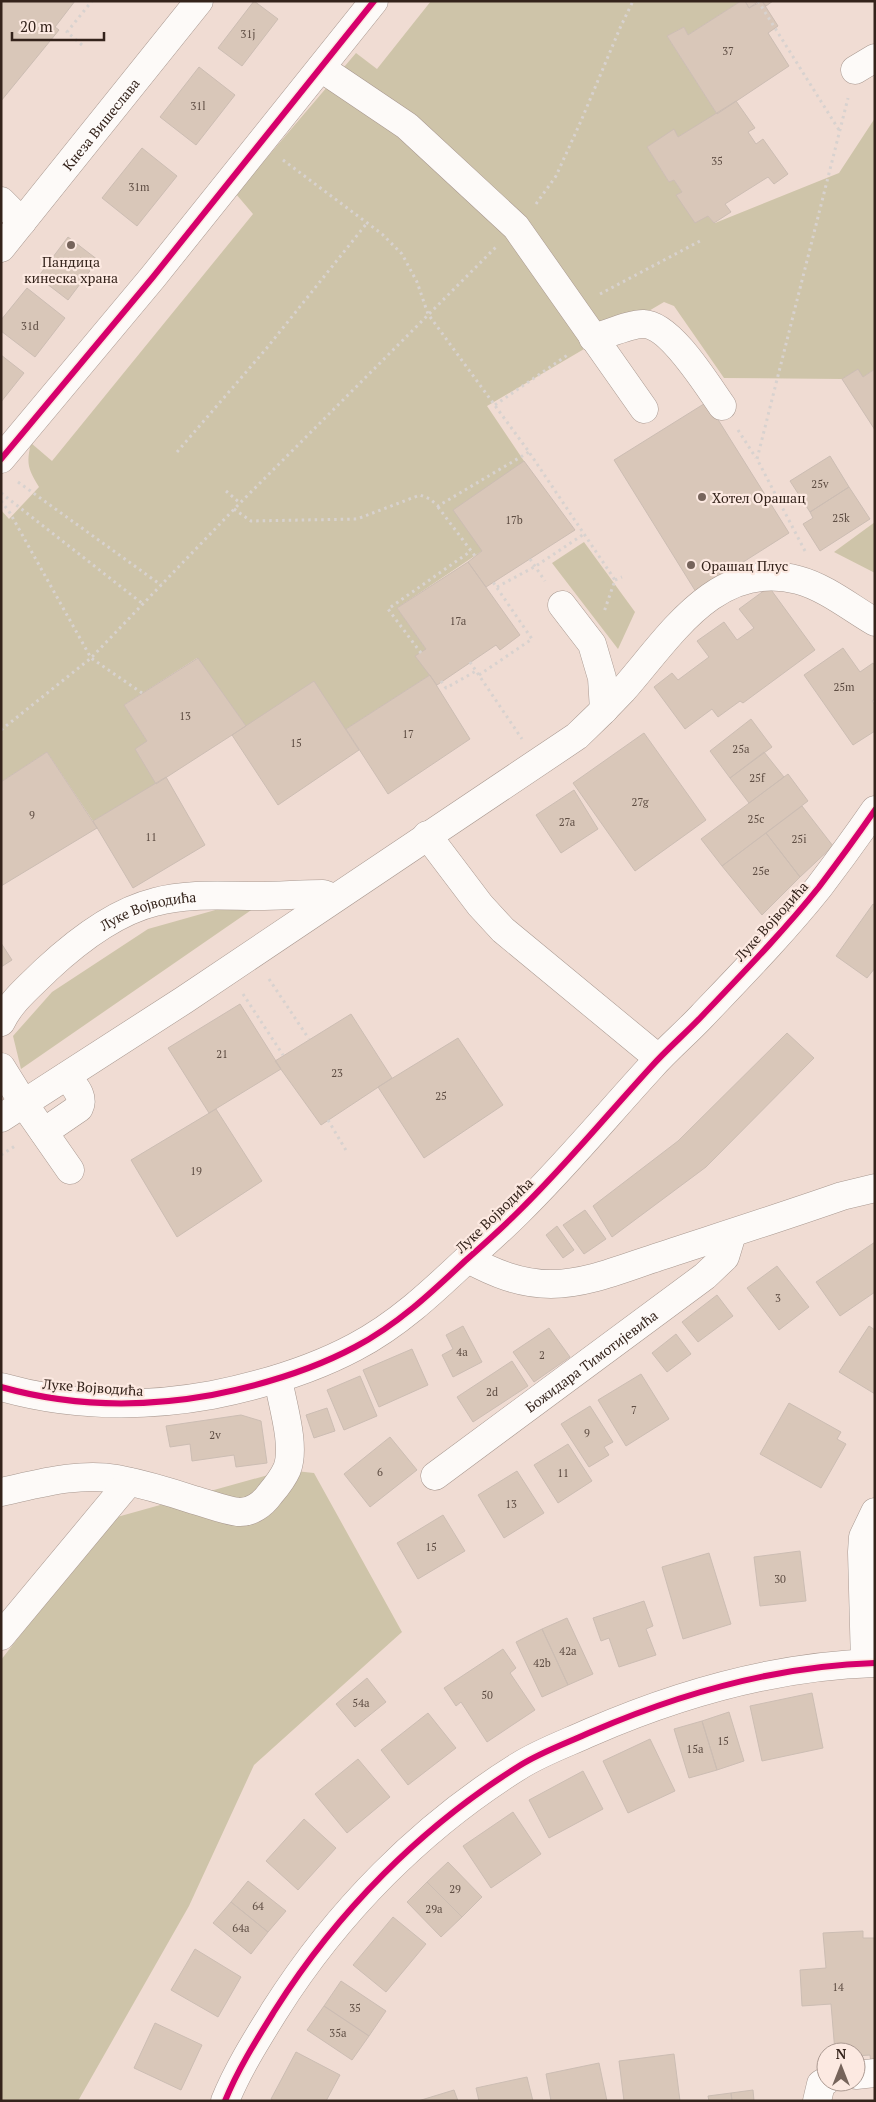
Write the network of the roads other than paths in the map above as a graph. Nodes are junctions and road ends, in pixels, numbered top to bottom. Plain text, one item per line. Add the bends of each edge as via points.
1 (199, 1) edge
2 (374, 1) edge
3 (321, 68) junction
4 (1, 201) edge
5 (22, 222) junction
6 (1, 248) edge
7 (592, 338) junction
8 (722, 406) dead end
9 (644, 409) dead end
10 (1, 459) edge
11 (562, 605) dead end
12 (875, 622) edge
13 (604, 710) junction
14 (875, 810) edge
15 (427, 835) junction
16 (334, 898) junction
17 (1, 1022) edge
18 (658, 1058) junction
19 (1, 1067) edge
20 (67, 1076) junction
21 (24, 1104) junction
22 (1, 1118) edge
23 (44, 1132) junction
24 (70, 1170) dead end
25 (875, 1188) edge
26 (732, 1234) junction
27 (468, 1259) junction
28 (278, 1379) junction
29 (1, 1388) edge
30 (435, 1476) dead end
31 (129, 1482) junction
32 (1, 1492) edge
33 (875, 1512) edge
34 (1, 1636) edge
35 (870, 1663) edge
36 (225, 2101) edge

1 - 5 street, Кнеза Вишеслава
2 - 3 street
3 - 7 street via 407,126 516,227
3 - 10 street
4 - 5 street
5 - 6 street, Кнеза Вишеслава
7 - 8 street via 645,324 661,330 685,354
7 - 9 street
11 - 13 street via 592,644 602,678
12 - 13 street via 799,580 773,576 733,582 691,612
13 - 15 street via 577,736
14 - 18 street, Луке Војводића via 806,902 700,1019
15 - 16 street
15 - 18 street via 503,930
16 - 17 street, Луке Војводића via 323,894 201,896 173,898 138,908 76,944 26,990
16 - 20 street
18 - 27 street, Луке Војводића via 520,1211
19 - 21 street
20 - 21 street
20 - 23 street via 80,1094 79,1108
21 - 22 street
21 - 23 street
23 - 24 street
25 - 26 street
26 - 27 street via 588,1278 551,1284 494,1273
26 - 30 street, Божидара Тимотијевића via 725,1257 705,1276
27 - 28 street, Луке Војводића via 412,1309 357,1346 321,1364
28 - 29 street, Луке Војводића via 184,1400 145,1404 72,1401
28 - 31 street via 288,1434 288,1463 275,1489 259,1505 246,1511 233,1511
31 - 32 street via 89,1477
31 - 34 street
33 - 35 street via 863,1537 862,1552
35 - 36 street via 776,1673 705,1690 639,1711 522,1764 490,1785 403,1855 325,1938 259,2037

